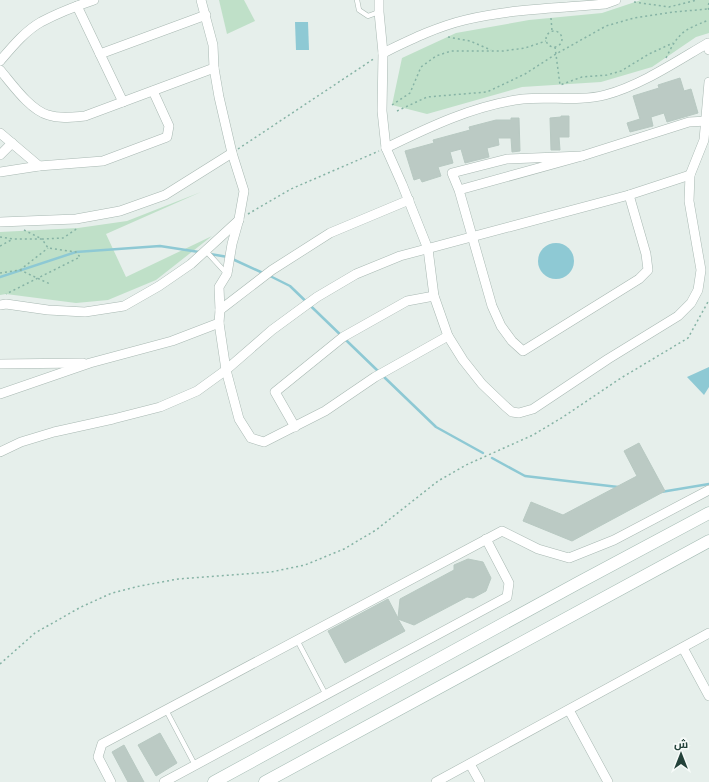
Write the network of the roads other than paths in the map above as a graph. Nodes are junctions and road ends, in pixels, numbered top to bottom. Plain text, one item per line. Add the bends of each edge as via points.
1 (94, 0) edge
2 (201, 0) edge
3 (357, 0) edge
4 (379, 0) edge
5 (616, 0) edge
6 (77, 6) junction
7 (379, 12) junction
8 (206, 15) junction
9 (709, 45) edge
10 (383, 53) junction
11 (100, 54) junction
12 (0, 61) edge
13 (214, 68) junction
14 (0, 70) edge
15 (709, 82) edge
16 (153, 91) junction
17 (123, 102) junction
18 (707, 121) junction
19 (0, 133) edge
20 (12, 143) junction
21 (386, 148) junction
22 (232, 153) junction
23 (0, 155) edge
24 (582, 156) junction
25 (39, 166) junction
26 (0, 172) edge
27 (690, 176) junction
28 (459, 190) junction
29 (628, 195) junction
30 (409, 200) junction
31 (239, 219) junction
32 (0, 222) edge
33 (473, 237) junction
34 (428, 249) junction
35 (205, 250) junction
36 (227, 274) junction
37 (434, 296) junction
38 (0, 305) edge
39 (220, 310) junction
40 (218, 323) junction
41 (448, 336) junction
42 (90, 363) junction
43 (0, 364) edge
44 (226, 370) junction
45 (0, 394) edge
46 (295, 427) junction
47 (0, 452) edge
48 (709, 490) edge
49 (709, 513) edge
50 (486, 539) junction
51 (709, 542) edge
52 (709, 633) edge
53 (297, 640) junction
54 (683, 648) junction
55 (326, 695) junction
56 (709, 696) edge
57 (166, 710) junction
58 (569, 710) junction
59 (470, 764) junction
60 (195, 765) junction
61 (111, 782) edge
62 (164, 782) edge
63 (214, 782) edge
64 (265, 782) edge
65 (436, 782) edge
66 (480, 782) edge
67 (608, 782) edge

1 - 6 street
2 - 8 street
3 - 7 lane via 359,10 368,16
4 - 7 street
5 - 10 street via 605,4 495,14 465,20 412,38
6 - 11 street
6 - 12 street via 40,23 16,42
7 - 10 street
8 - 11 street
8 - 13 street via 213,45
9 - 21 street via 658,72 605,95 586,99 524,99 493,104 417,133
10 - 21 street via 382,111
11 - 17 street
13 - 16 street
13 - 22 street
14 - 17 street via 34,107 47,115 64,118 85,116
15 - 18 street
16 - 17 street
16 - 25 street via 169,126 167,137 103,162
18 - 24 street via 689,122
18 - 27 street via 704,140
19 - 20 street
20 - 23 street
20 - 25 street
21 - 30 street
22 - 31 street via 244,191
22 - 32 street via 165,195 120,211 76,219
24 - 28 street
24 - 28 street via 507,159 452,173
25 - 26 street
27 - 29 street
27 - 41 street via 689,201 702,270 698,290 678,316 533,409 519,413 512,412 482,384
28 - 33 street
29 - 33 street
29 - 33 street via 646,254 648,270 523,351 501,326 492,306
30 - 34 street
30 - 39 street via 330,233 272,270
31 - 35 street
31 - 36 street
33 - 34 street
34 - 37 street
34 - 44 street via 400,256 356,274 317,297 272,330
35 - 36 lane
35 - 38 street via 191,264 124,306 85,312
36 - 39 street via 218,287
37 - 41 street
37 - 46 street via 407,301 343,337 275,392
39 - 40 street
40 - 42 street via 172,341
40 - 44 street
41 - 46 street via 375,377 325,411
42 - 43 street
42 - 45 street
44 - 46 street via 239,419 251,438 264,442
44 - 47 street via 197,391 160,407 54,432
48 - 50 street via 614,540 570,558 538,549 502,530
49 - 63 main road
50 - 53 street
50 - 55 street via 509,583 507,597
51 - 64 main road
52 - 54 street
53 - 55 lane
53 - 57 street
54 - 56 street
54 - 58 street
55 - 60 street
57 - 60 lane
57 - 61 street via 102,744 98,757
58 - 59 street
58 - 67 street
59 - 65 street
59 - 66 street
60 - 62 street

